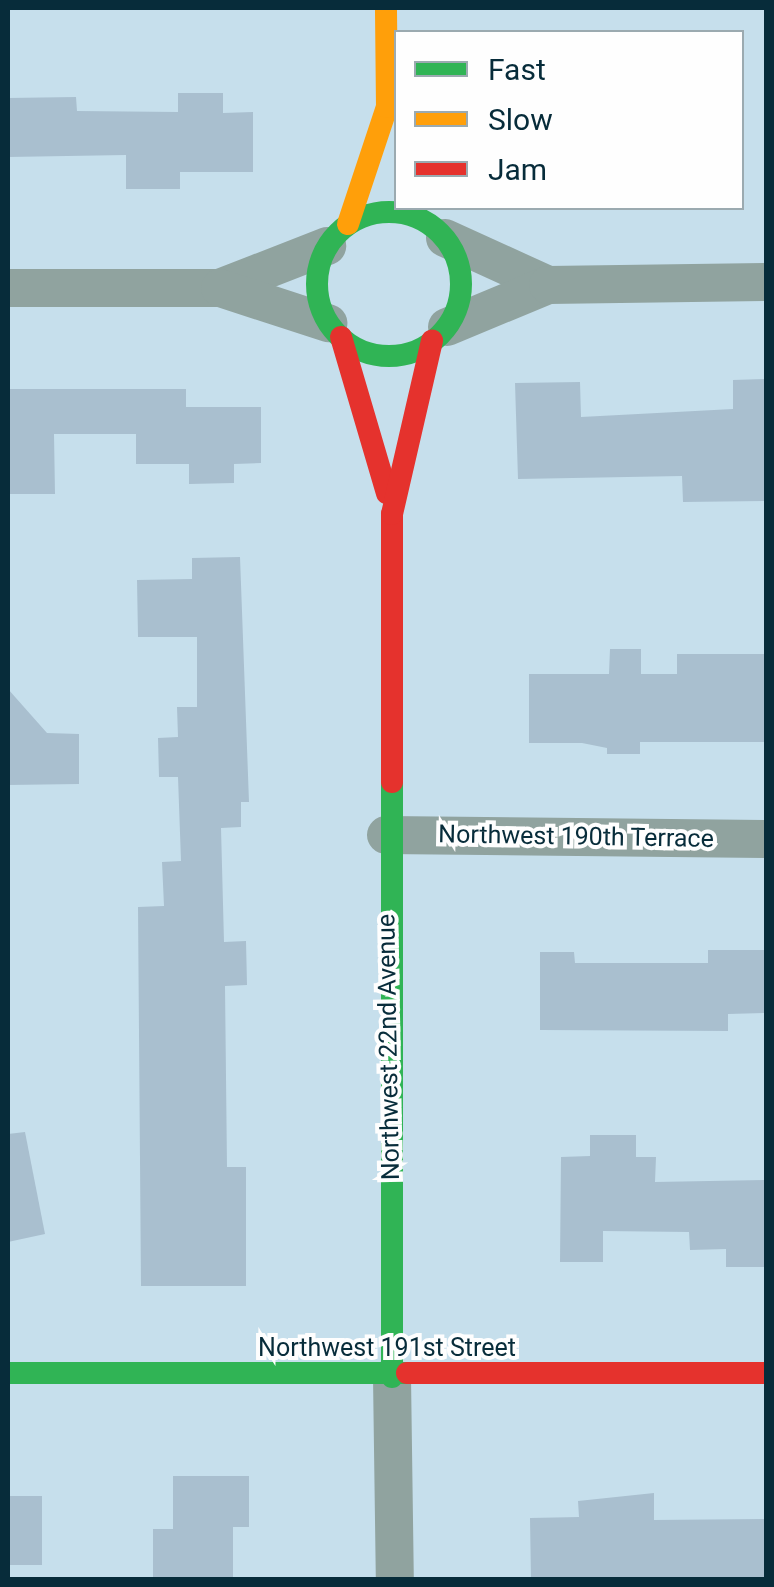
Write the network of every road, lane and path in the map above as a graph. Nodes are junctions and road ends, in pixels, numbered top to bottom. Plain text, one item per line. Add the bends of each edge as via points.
1 (386, 8) edge
2 (387, 107) junction
3 (394, 130) edge
4 (435, 224) edge
5 (338, 235) junction
6 (766, 282) edge
7 (548, 285) junction
8 (8, 288) edge
9 (220, 288) junction
10 (335, 330) junction
11 (440, 334) junction
12 (392, 514) junction
13 (386, 836) junction
14 (766, 839) edge
15 (766, 1373) edge
16 (8, 1374) edge
17 (392, 1377) junction
18 (396, 1580) edge

1 - 2 street
2 - 3 street
2 - 5 street
4 - 5 street via 392,210
4 - 7 street
4 - 11 street via 462,288
5 - 9 street
5 - 10 street via 316,282
6 - 7 street
7 - 11 street
8 - 9 street
9 - 10 street
10 - 11 street via 373,355 398,356
10 - 12 street, Northwest 22nd Avenue
11 - 12 street, Northwest 22nd Avenue
12 - 13 street, Northwest 22nd Avenue
13 - 14 street, Northwest 190th Terrace
13 - 17 street, Northwest 22nd Avenue
15 - 17 street, Northwest 191st Street
16 - 17 street, Northwest 191st Street
17 - 18 street, Northwest 22nd Avenue

